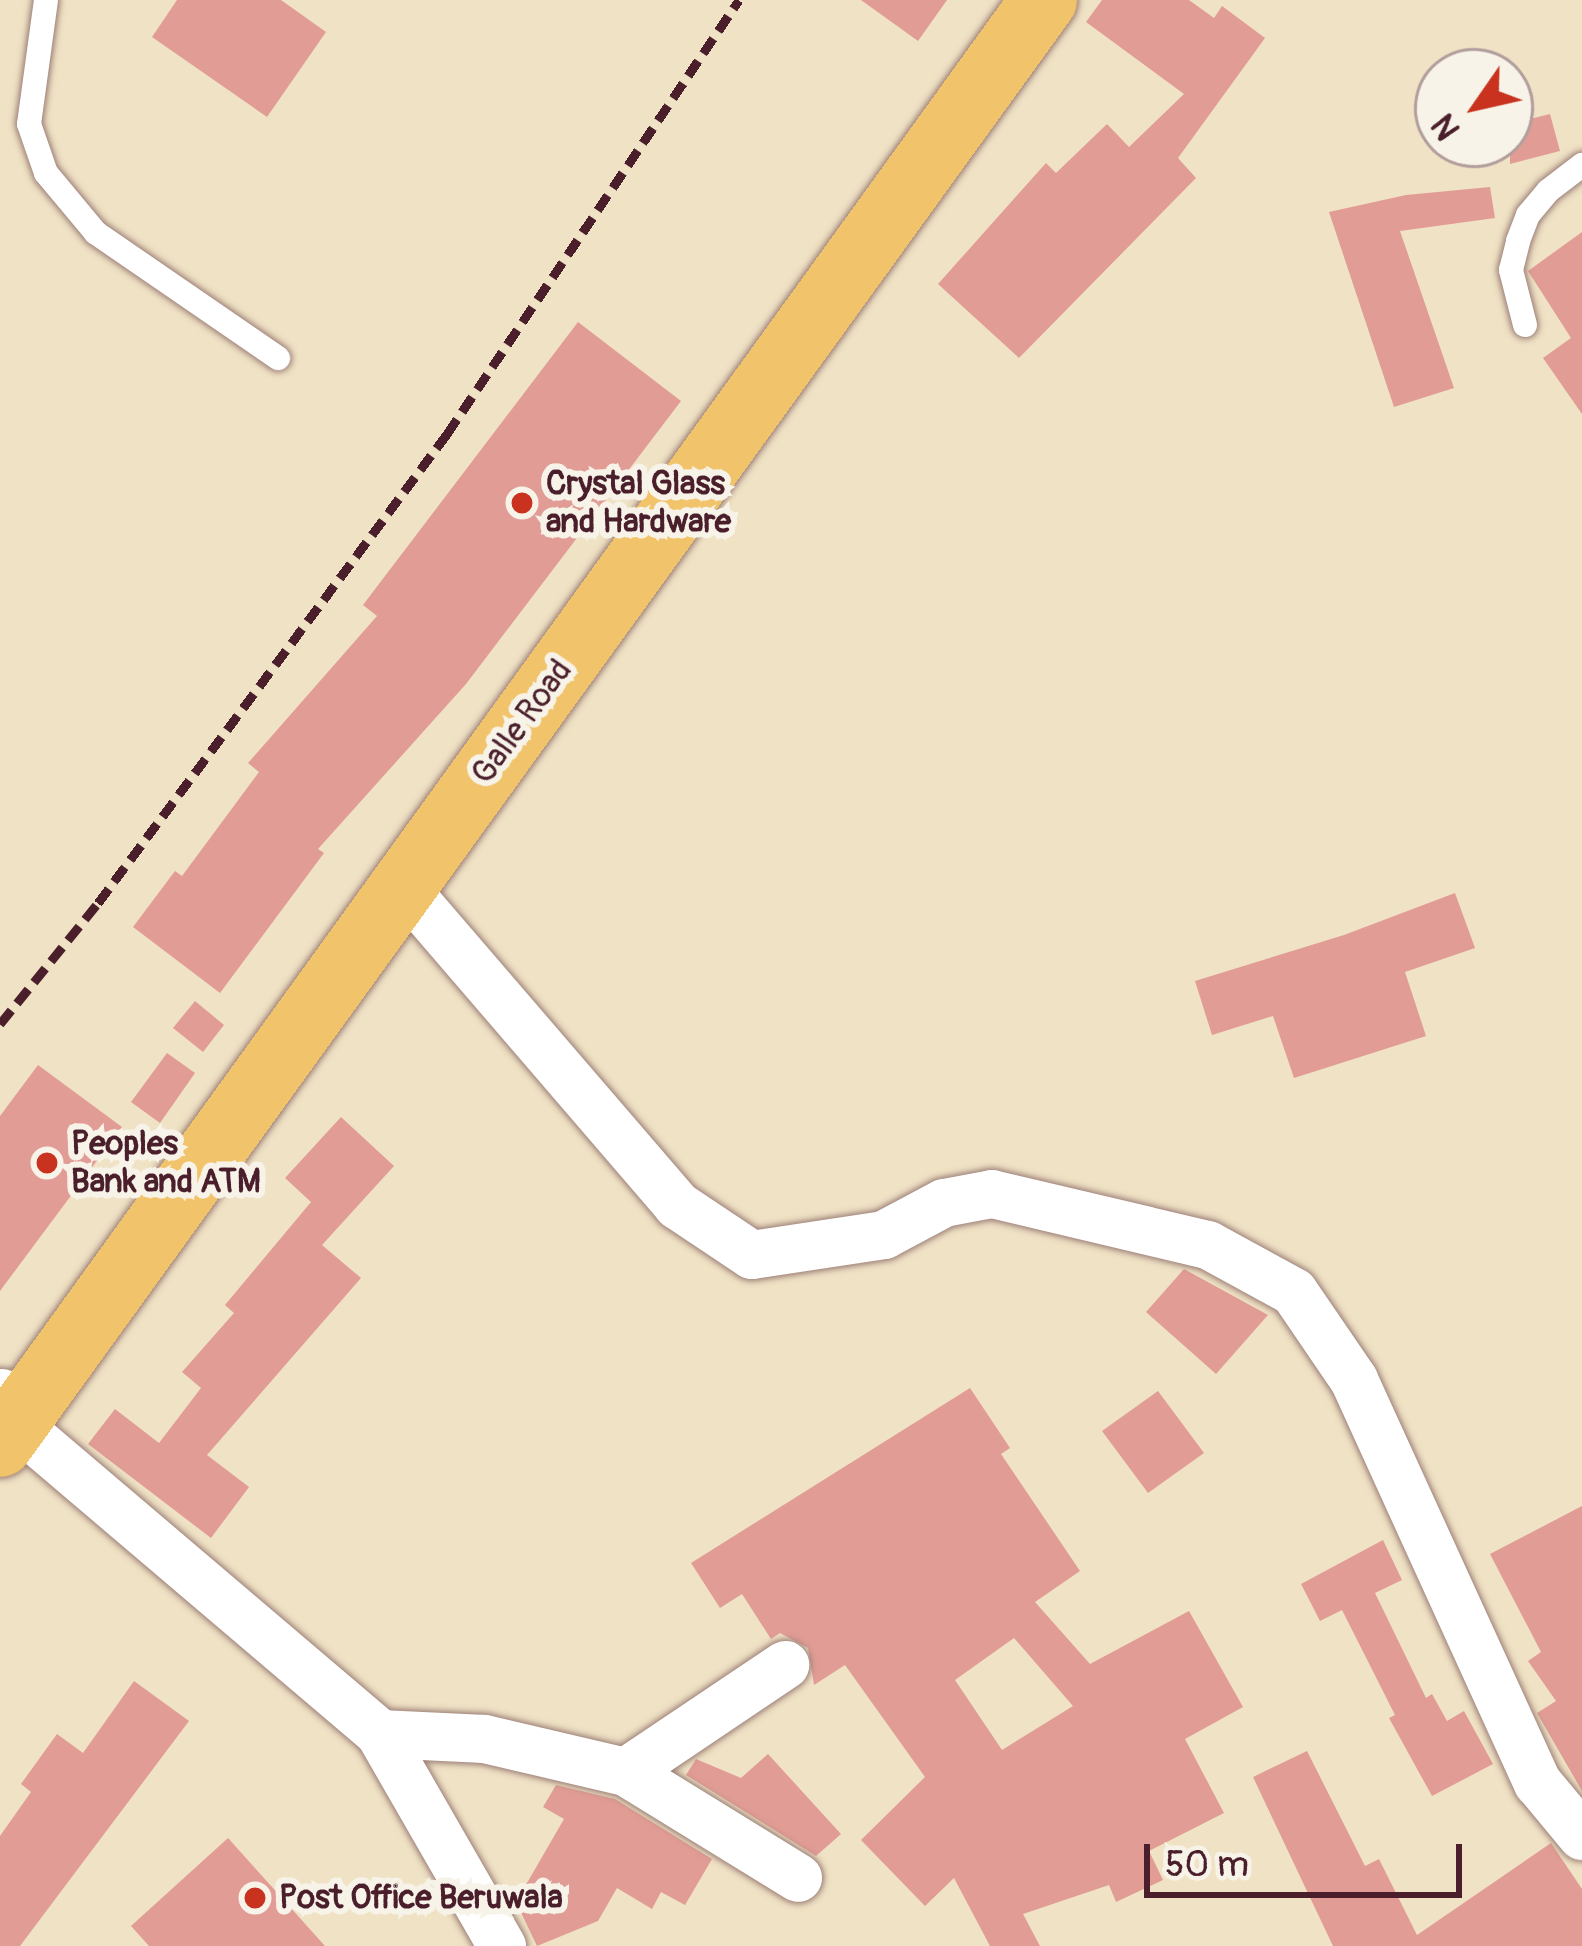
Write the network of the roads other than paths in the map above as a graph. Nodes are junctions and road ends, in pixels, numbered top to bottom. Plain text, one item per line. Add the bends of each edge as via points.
1 (46, 0) edge
2 (1044, 0) edge
3 (1582, 165) edge
4 (1526, 325) dead end
5 (278, 358) dead end
6 (404, 886) junction
7 (5, 1419) edge
8 (785, 1665) dead end
9 (380, 1734) junction
10 (626, 1772) junction
11 (1582, 1836) edge
12 (798, 1878) dead end
13 (502, 1946) edge

1 - 5 lane via 28,124 46,173 96,233
2 - 6 highway, Galle Road
3 - 4 lane via 1538,203 1518,241 1510,270
6 - 7 highway, Galle Road
6 - 11 street via 677,1205 752,1255 884,1235 944,1203 992,1194 1208,1245 1294,1292 1354,1380 1538,1783
7 - 9 street
8 - 10 street
9 - 10 street via 485,1739
9 - 13 street
10 - 12 street

